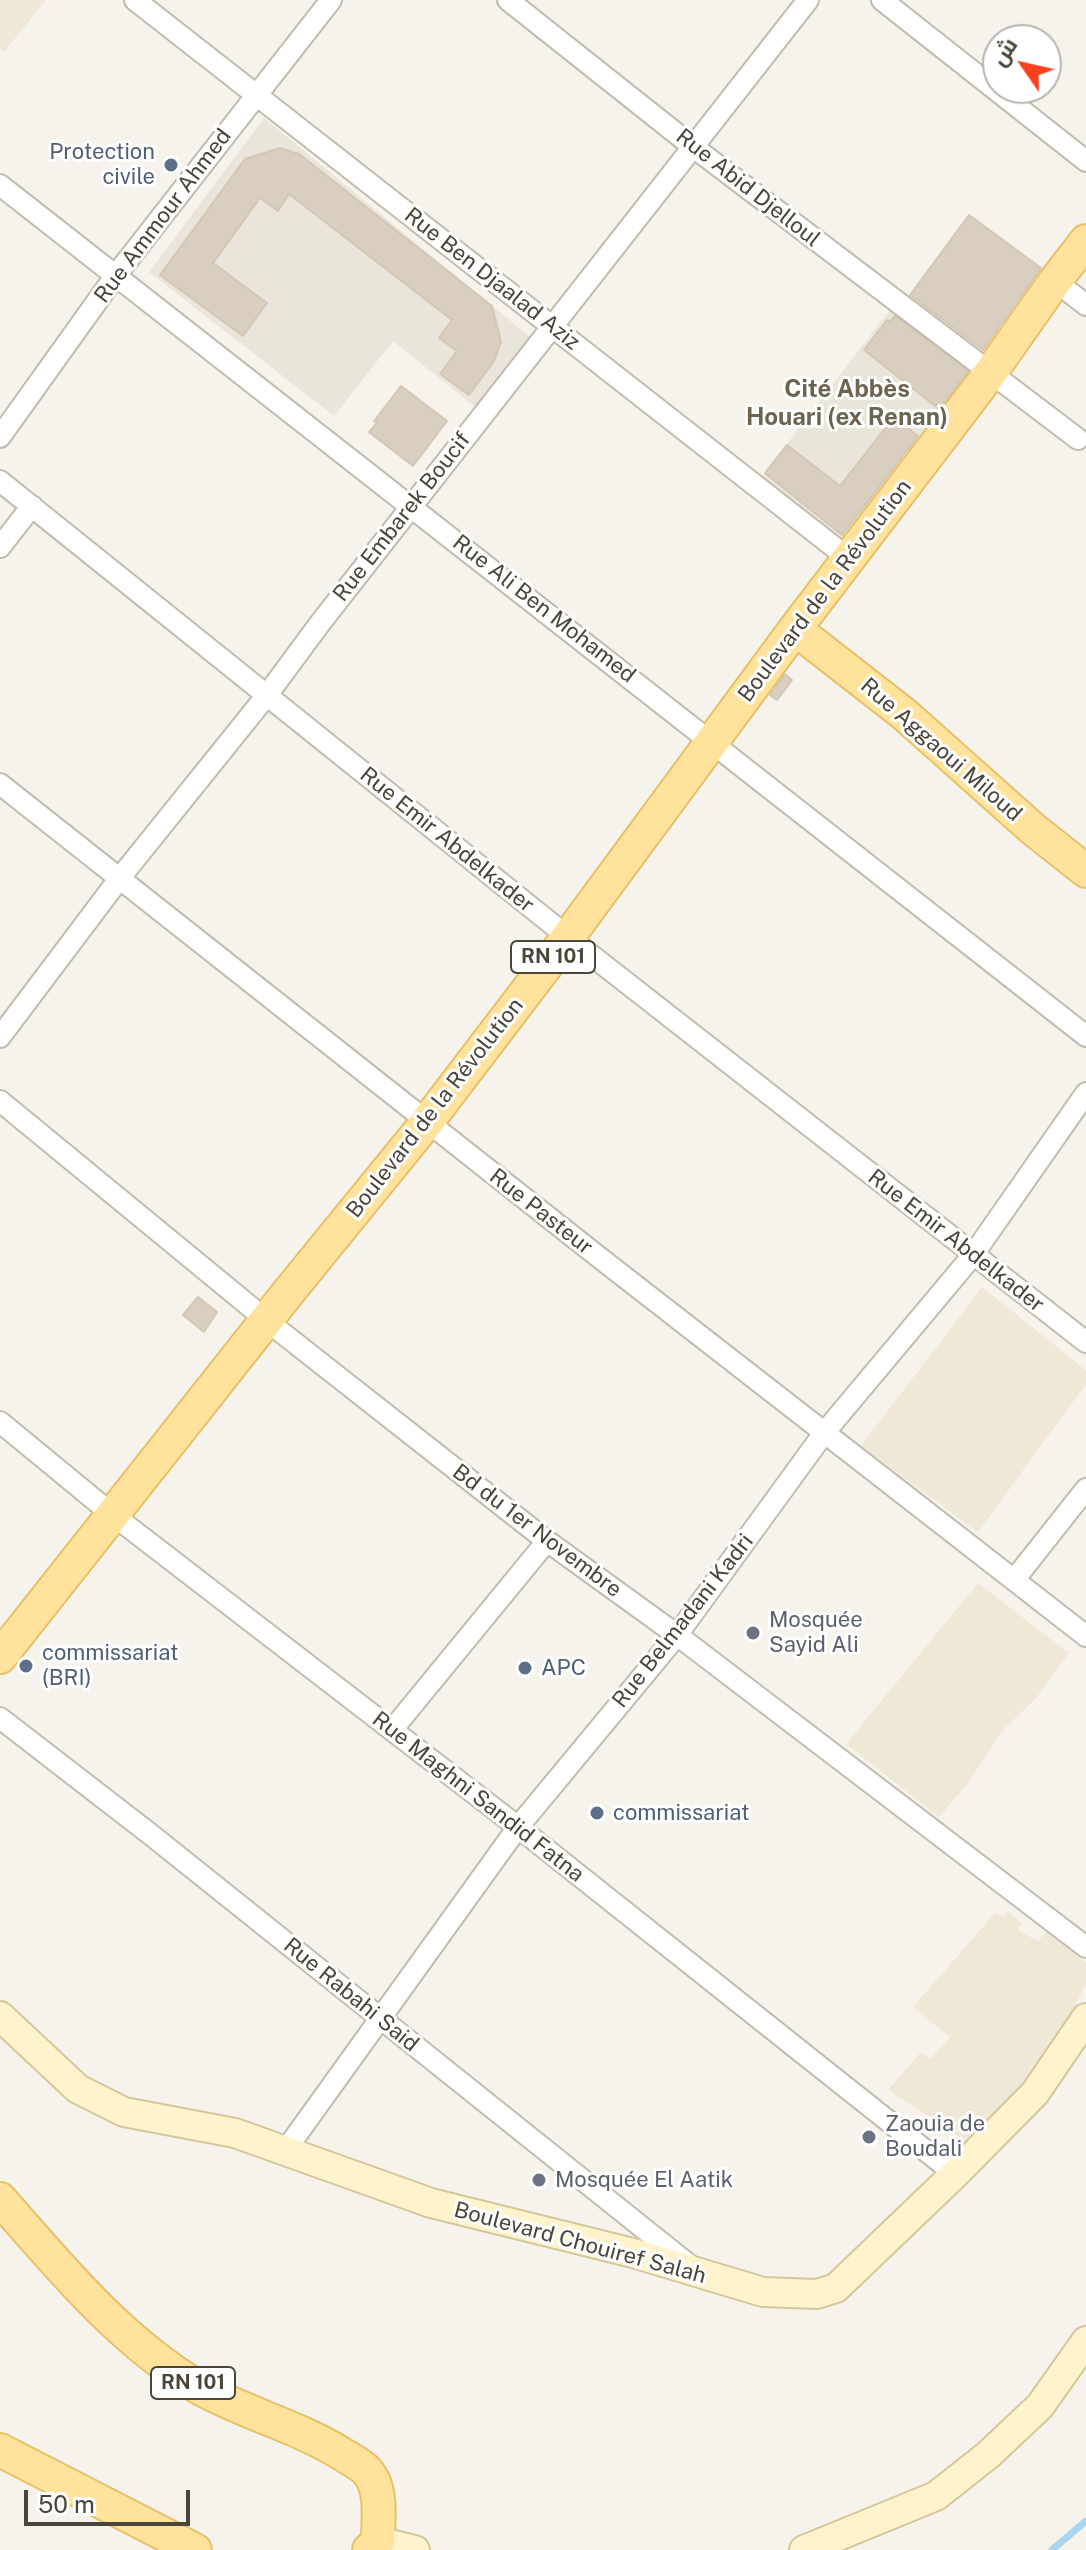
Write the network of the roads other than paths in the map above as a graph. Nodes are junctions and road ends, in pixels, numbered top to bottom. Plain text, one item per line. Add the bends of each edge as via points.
1 (135, 0) edge
2 (331, 0) edge
3 (508, 0) edge
4 (808, 0) edge
5 (882, 0) edge
6 (257, 93) junction
7 (692, 146) junction
8 (1086, 161) edge
9 (0, 185) edge
10 (1086, 241) edge
11 (116, 275) junction
12 (1055, 281) junction
13 (1086, 305) edge
14 (551, 326) junction
15 (991, 372) junction
16 (0, 437) edge
17 (1078, 439) dead end
18 (0, 481) edge
19 (32, 506) junction
20 (413, 506) junction
21 (0, 547) edge
22 (848, 558) junction
23 (795, 629) junction
24 (267, 695) junction
25 (713, 741) junction
26 (0, 784) edge
27 (1086, 871) edge
28 (119, 879) junction
29 (568, 937) junction
30 (1086, 1036) edge
31 (0, 1037) edge
32 (1086, 1093) edge
33 (0, 1101) edge
34 (427, 1122) junction
35 (973, 1255) junction
36 (274, 1326) junction
37 (1086, 1342) edge
38 (0, 1422) edge
39 (824, 1433) junction
40 (1086, 1489) edge
41 (113, 1515) junction
42 (547, 1541) junction
43 (1014, 1580) junction
44 (677, 1635) junction
45 (1086, 1636) edge
46 (0, 1657) edge
47 (0, 1718) edge
48 (392, 1730) junction
49 (518, 1827) junction
50 (1086, 1947) edge
51 (0, 2016) edge
52 (1086, 2018) edge
53 (381, 2019) junction
54 (285, 2151) junction
55 (955, 2174) junction
56 (0, 2199) edge
57 (700, 2274) junction
58 (1086, 2341) edge
59 (0, 2450) edge
60 (374, 2546) edge
61 (195, 2550) edge
62 (415, 2550) edge
63 (804, 2550) edge

1 - 6 street, Rue Ben Djaalad Aziz
2 - 6 street, Rue Ammour Ahmed
3 - 7 street, Rue Abid Djelloul
4 - 7 street, Rue Embarek Boucif
5 - 8 street
6 - 11 street, Rue Ammour Ahmed
6 - 14 street, Rue Ben Djaalad Aziz
7 - 14 street, Rue Embarek Boucif
7 - 15 street, Rue Abid Djelloul
9 - 11 street, Rue Ali Ben Mohamed
10 - 12 main road, Boulevard de la Révolution / RN 101
11 - 16 street, Rue Ammour Ahmed
11 - 20 street, Rue Ali Ben Mohamed
12 - 13 street
12 - 15 main road, Boulevard de la Révolution / RN 101
14 - 20 street, Rue Embarek Boucif
14 - 22 street, Rue Ben Djaalad Aziz
15 - 17 street, Rue Abid Djelloul
15 - 22 main road, Boulevard de la Révolution / RN 101
18 - 19 street, Rue Emir Abdelkader
19 - 21 street
19 - 24 street, Rue Emir Abdelkader
20 - 24 street, Rue Embarek Boucif
20 - 25 street, Rue Ali Ben Mohamed
22 - 23 main road, Boulevard de la Révolution / RN 101
23 - 25 main road, Boulevard de la Révolution / RN 101
23 - 27 main road, Rue Aggaoui Miloud via 904,714
24 - 28 street, Rue Embarek Boucif
24 - 29 street, Rue Emir Abdelkader
25 - 29 main road, Boulevard de la Révolution / RN 101
25 - 30 street, Rue Ali Ben Mohamed
26 - 28 street, Rue Pasteur
28 - 31 street, Rue Embarek Boucif
28 - 34 street, Rue Pasteur
29 - 34 main road, Boulevard de la Révolution / RN 101
29 - 35 street, Rue Emir Abdelkader
32 - 35 street, Rue Belmadani Kadri
33 - 36 street, Bd du 1er Novembre
34 - 36 main road, Boulevard de la Révolution / RN 101
34 - 39 street, Rue Pasteur
35 - 37 street, Rue Emir Abdelkader
35 - 39 street, Rue Belmadani Kadri
36 - 41 main road, Boulevard de la Révolution / RN 101
36 - 42 street, Bd du 1er Novembre
38 - 41 street, Rue Maghni Sandid Fatna
39 - 43 street, Rue Pasteur
39 - 44 street, Rue Belmadani Kadri
40 - 43 street
41 - 46 main road, Boulevard de la Révolution / RN 101
41 - 48 street, Rue Maghni Sandid Fatna
42 - 44 street, Bd du 1er Novembre
42 - 48 street
43 - 45 street, Rue Pasteur
44 - 49 street, Rue Belmadani Kadri
44 - 50 street, Bd du 1er Novembre
47 - 53 street, Rue Rabahi Said
48 - 49 street, Rue Maghni Sandid Fatna
49 - 53 street, Rue Belmadani Kadri
49 - 55 street, Rue Maghni Sandid Fatna
51 - 54 main road, Boulevard Chouiref Salah via 78,2089 124,2112 235,2133
52 - 55 main road, Boulevard Chouiref Salah via 1035,2093
53 - 54 street, Rue Belmadani Kadri
53 - 57 street, Rue Rabahi Said
54 - 57 main road, Boulevard Chouiref Salah via 431,2203
55 - 57 main road, Boulevard Chouiref Salah via 836,2288 817,2294 763,2292
56 - 60 main road, RN 101 via 140,2348 200,2388 331,2447 365,2469 378,2496
58 - 63 main road via 1040,2406 936,2496
59 - 61 main road
60 - 62 main road

